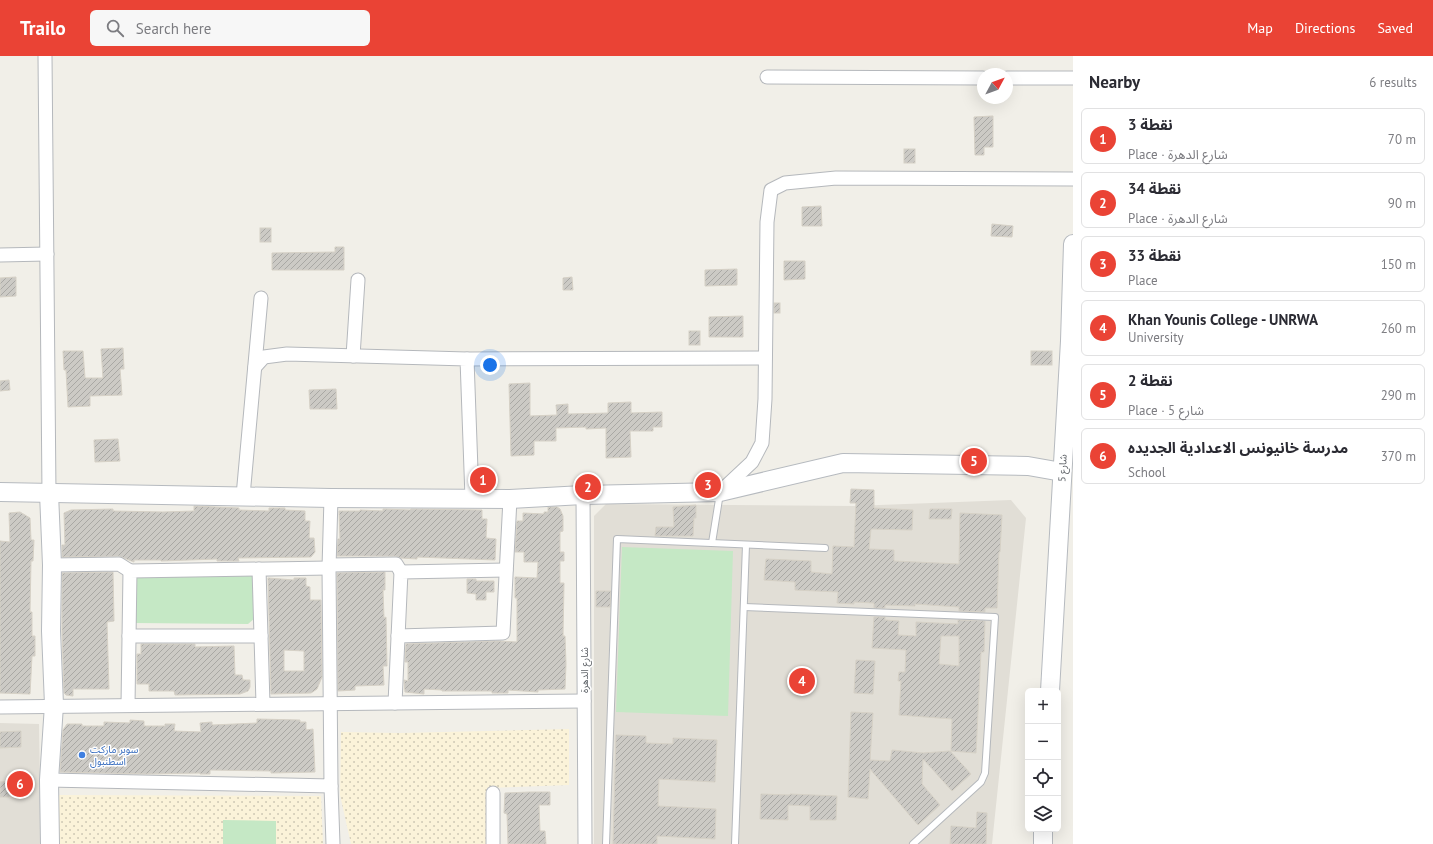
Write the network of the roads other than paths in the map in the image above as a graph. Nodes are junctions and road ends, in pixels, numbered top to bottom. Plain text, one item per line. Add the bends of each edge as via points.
1 (45, 56) edge
2 (767, 77) dead end
3 (977, 78) edge
4 (1013, 78) edge
5 (1073, 78) edge
6 (1073, 179) edge
7 (1073, 244) edge
8 (46, 254) junction
9 (0, 255) edge
10 (358, 280) dead end
11 (260, 298) dead end
12 (353, 356) junction
13 (765, 358) junction
14 (467, 359) junction
15 (254, 367) junction
16 (1068, 475) edge
17 (0, 492) edge
18 (720, 492) junction
19 (48, 493) junction
20 (583, 495) junction
21 (243, 496) junction
22 (331, 498) junction
23 (472, 498) junction
24 (510, 498) junction
25 (712, 543) junction
26 (746, 545) junction
27 (825, 548) dead end
28 (52, 565) junction
29 (329, 567) junction
30 (259, 569) junction
31 (506, 570) junction
32 (130, 571) junction
33 (401, 572) junction
34 (744, 607) junction
35 (129, 636) junction
36 (261, 636) junction
37 (398, 636) junction
38 (1050, 688) edge
39 (584, 701) junction
40 (330, 703) junction
41 (395, 703) junction
42 (263, 704) junction
43 (54, 705) junction
44 (128, 705) junction
45 (0, 707) edge
46 (49, 780) junction
47 (331, 786) junction
48 (493, 793) dead end
49 (1044, 832) edge
50 (50, 844) edge
51 (332, 844) edge
52 (493, 844) edge
53 (585, 844) edge
54 (606, 844) edge
55 (735, 844) edge
56 (913, 844) edge
57 (1043, 844) edge

1 - 8 street
2 - 3 street
4 - 5 street
6 - 13 street via 836,178 785,183 771,190 767,222
7 - 16 street, شارع 5
8 - 9 street
8 - 19 street
10 - 12 street
11 - 15 street
12 - 14 street
12 - 15 street via 287,354 264,357
13 - 14 street
13 - 18 street via 762,443 752,462
14 - 23 street
15 - 21 street
16 - 18 street via 1028,466 844,463
16 - 38 street, شارع 5
17 - 19 street
18 - 20 street
18 - 25 lane
19 - 21 street
19 - 28 street
20 - 24 street
20 - 39 street, شارع الدهرة
21 - 22 street
22 - 23 street
22 - 29 street
23 - 24 street
24 - 31 street
25 - 26 lane
25 - 54 lane via 617,539
26 - 27 lane
26 - 34 lane
28 - 32 street via 119,564
28 - 43 street
29 - 30 street
29 - 33 street via 396,564
29 - 40 street
30 - 32 street
30 - 36 street
31 - 33 street
31 - 37 street via 503,633
32 - 35 street
33 - 37 street
34 - 55 lane
34 - 56 lane via 995,617 985,773 981,782
35 - 36 street
35 - 44 street
36 - 42 street
37 - 41 street
39 - 41 street
39 - 53 street, شارع الدهرة
40 - 41 street
40 - 42 street
40 - 47 street
42 - 44 street
43 - 44 street
43 - 45 street
43 - 46 street
46 - 47 street
46 - 50 street
47 - 51 street
48 - 52 street
49 - 57 street

